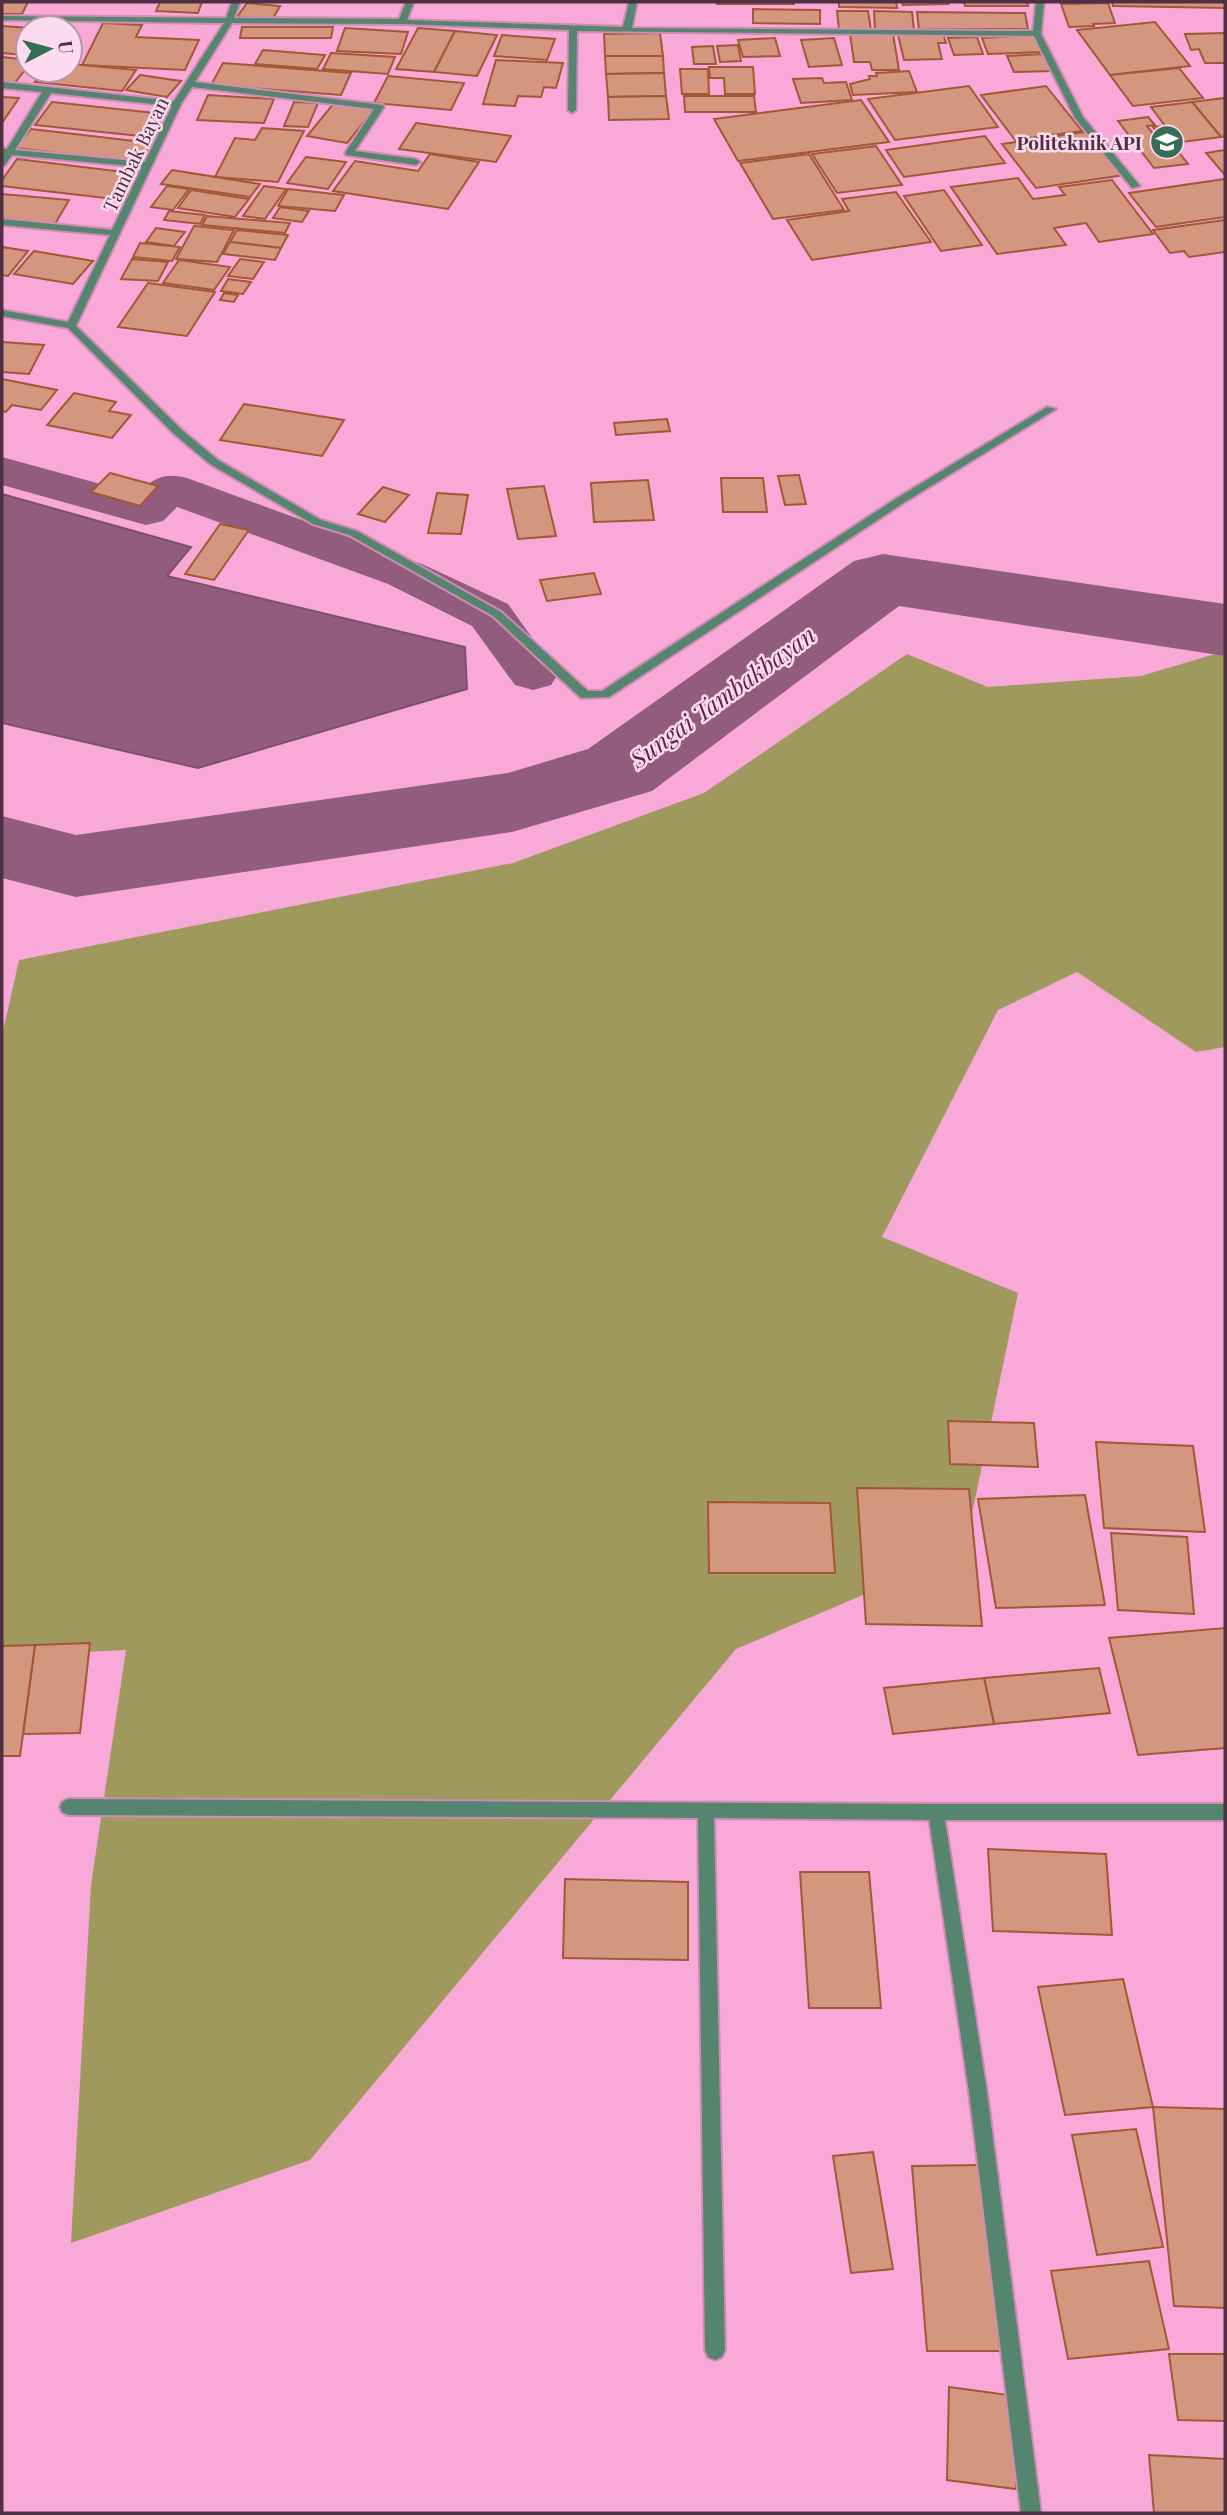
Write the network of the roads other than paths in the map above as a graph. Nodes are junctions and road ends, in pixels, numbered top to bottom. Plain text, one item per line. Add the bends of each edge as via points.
1 (236, 2) edge
2 (410, 2) edge
3 (633, 2) edge
4 (1040, 2) edge
5 (2, 18) edge
6 (229, 21) junction
7 (402, 23) junction
8 (573, 28) junction
9 (627, 30) junction
10 (1038, 34) junction
11 (192, 84) junction
12 (2, 85) edge
13 (48, 90) junction
14 (177, 104) junction
15 (572, 110) dead end
16 (6, 151) edge
17 (416, 162) dead end
18 (2, 163) edge
19 (148, 165) junction
20 (1135, 186) dead end
21 (2, 222) edge
22 (115, 233) junction
23 (2, 313) edge
24 (71, 326) junction
25 (1051, 409) dead end
26 (68, 1807) dead end
27 (706, 1811) junction
28 (936, 1812) junction
29 (1225, 1812) edge
30 (716, 2350) dead end
31 (1031, 2513) edge

1 - 6 street, Tambak Bayan
2 - 7 street
3 - 9 street
4 - 10 street
5 - 6 street
6 - 7 street
6 - 11 street, Tambak Bayan
7 - 8 street
8 - 9 street
8 - 15 street
9 - 10 street
10 - 20 street via 1080,118
11 - 14 street, Tambak Bayan
11 - 17 street via 380,107 349,153
12 - 13 street
13 - 14 street
13 - 16 street
14 - 19 street, Tambak Bayan
16 - 18 street
16 - 19 street
19 - 22 street, Tambak Bayan
21 - 22 street
22 - 24 street, Tambak Bayan
23 - 24 street
24 - 25 street via 214,462 317,522 353,533 497,614 585,695 605,694 901,500
26 - 27 street
27 - 28 street
27 - 30 street
28 - 29 street
28 - 31 street via 978,2092

